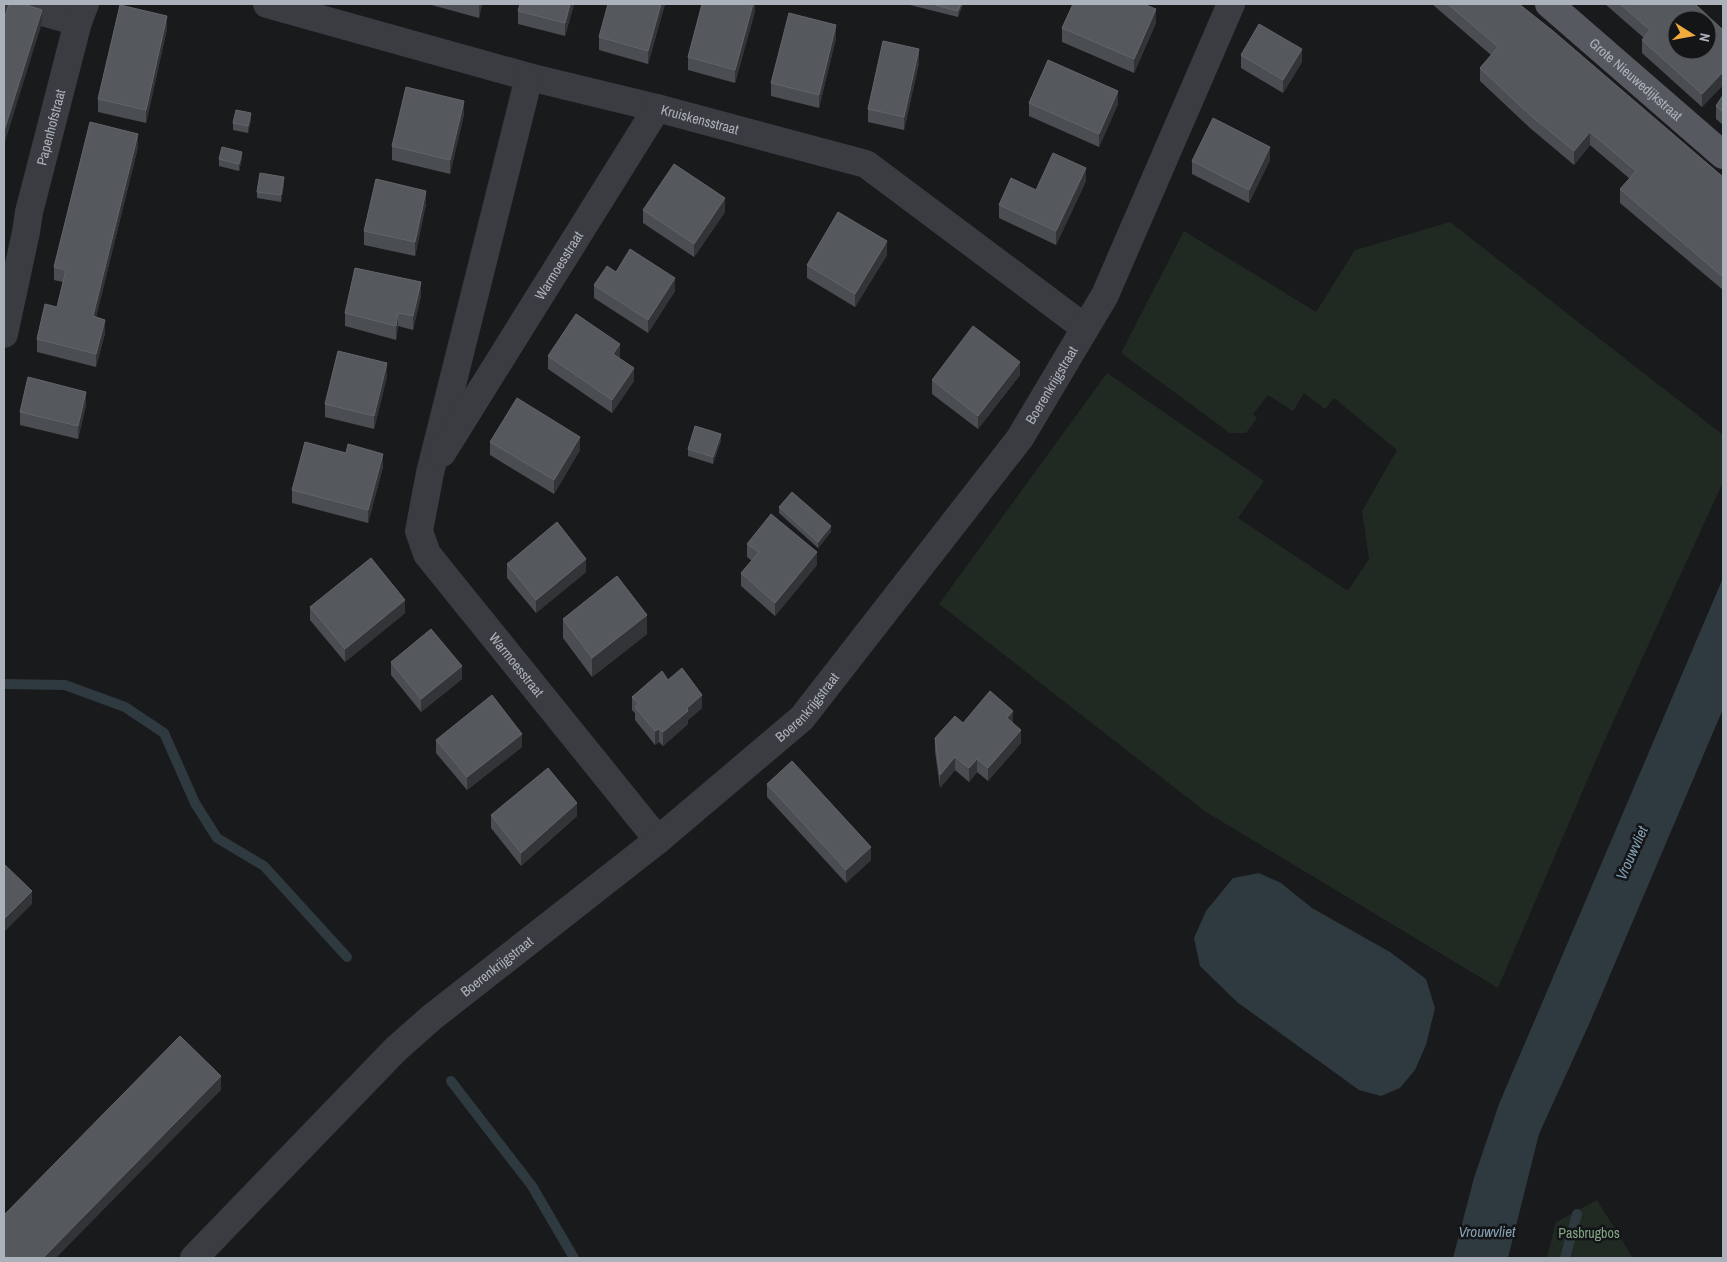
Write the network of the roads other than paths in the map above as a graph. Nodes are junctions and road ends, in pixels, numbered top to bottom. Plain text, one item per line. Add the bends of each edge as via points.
1 (14, 4) edge
2 (267, 4) edge
3 (1231, 4) edge
4 (1549, 4) edge
5 (82, 13) edge
6 (529, 77) junction
7 (657, 108) junction
8 (1723, 155) edge
9 (15, 227) edge
10 (1085, 328) junction
11 (4, 334) edge
12 (430, 473) junction
13 (658, 840) junction
14 (194, 1258) edge

1 - 5 street, Papenhofstraat
2 - 6 street, Kruiskensstraat
3 - 10 street, Boerenkrijgstraat via 1105,295
4 - 8 main road, Grote Nieuwedijkstraat
5 - 9 street, Papenhofstraat via 29,212
6 - 7 street, Kruiskensstraat
6 - 12 street, Warmoesstraat
7 - 10 street, Kruiskensstraat via 866,164
7 - 12 street, Warmoesstraat
9 - 11 street, Papenhofstraat
10 - 13 street, Boerenkrijgstraat via 1020,438 802,718
12 - 13 street, Warmoesstraat via 419,531 427,554
13 - 14 street, Boerenkrijgstraat via 430,1018 396,1049

